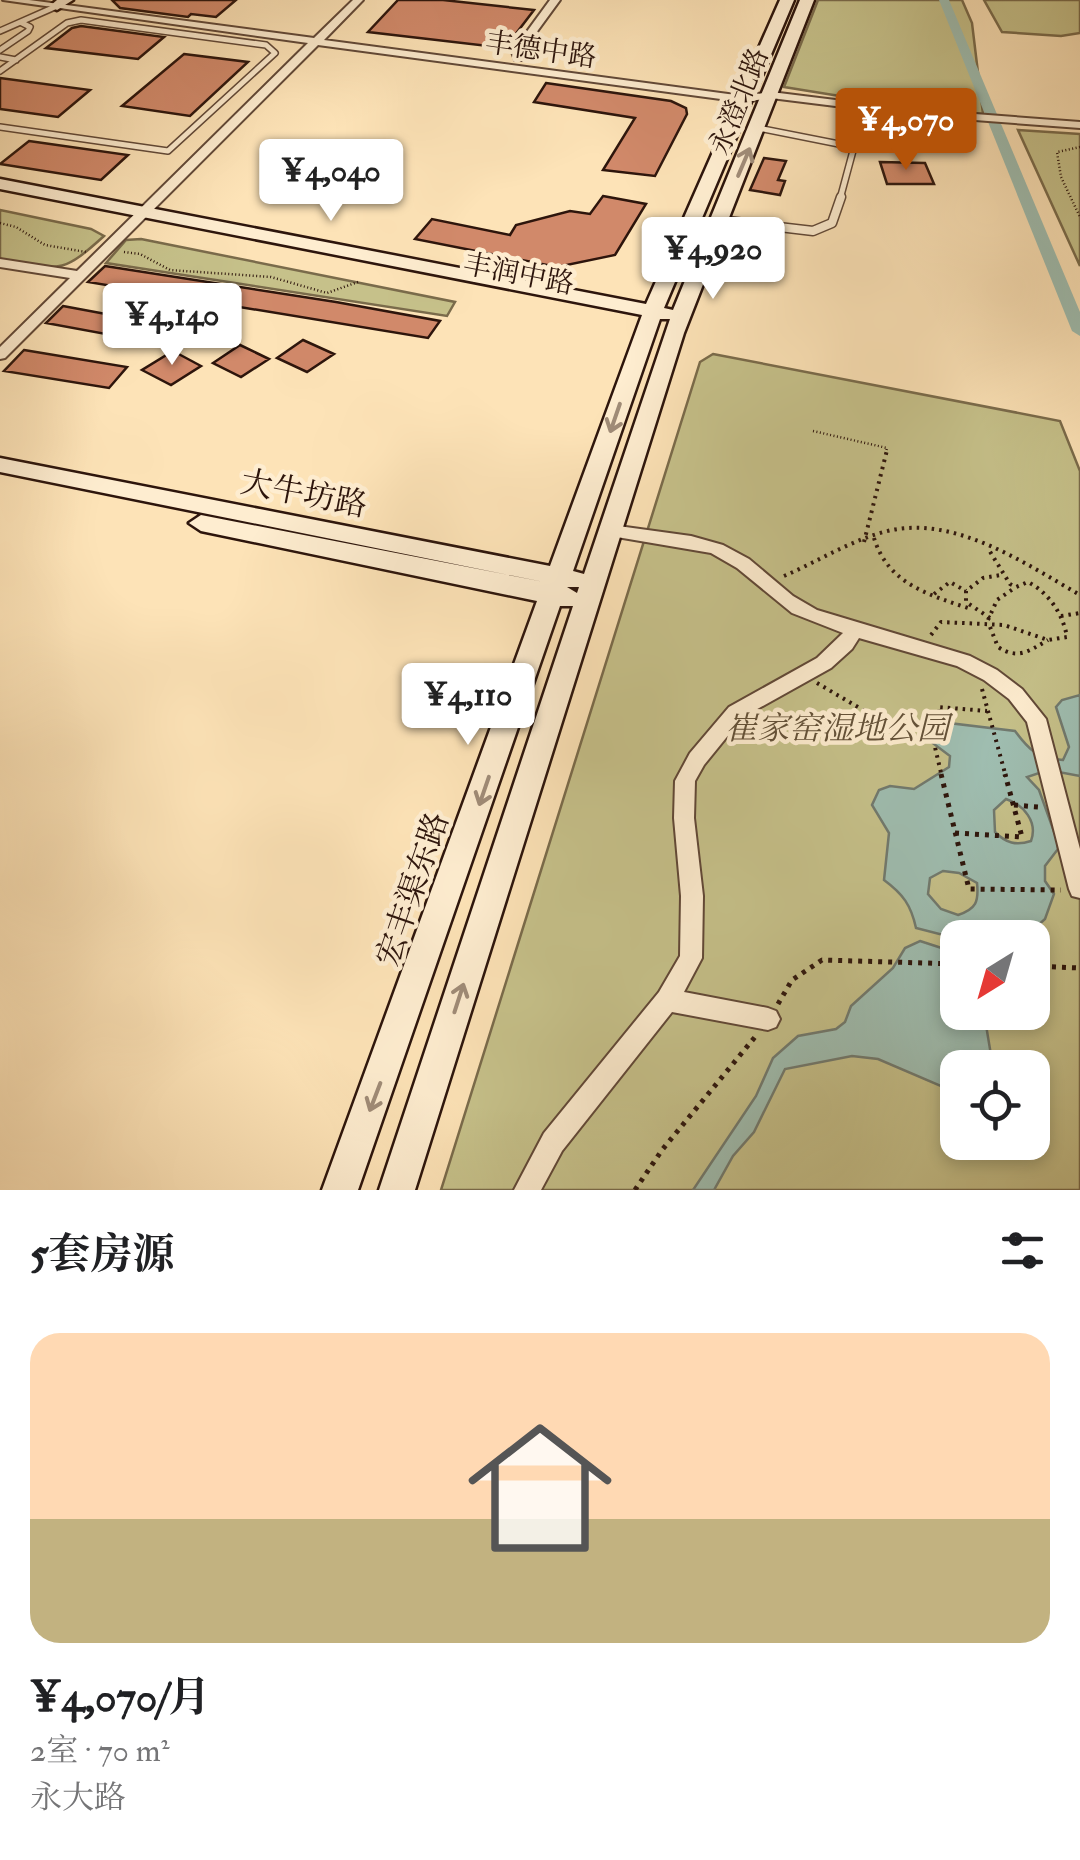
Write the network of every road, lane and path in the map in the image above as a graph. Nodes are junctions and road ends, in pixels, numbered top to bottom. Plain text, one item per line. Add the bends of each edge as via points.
1 (8, 0) edge
2 (358, 0) edge
3 (555, 0) edge
4 (787, 0) edge
5 (807, 0) edge
6 (51, 4) edge
7 (22, 23) junction
8 (0, 31) edge
9 (316, 42) junction
10 (0, 56) edge
11 (519, 58) dead end
12 (13, 62) junction
13 (0, 72) edge
14 (770, 95) junction
15 (743, 99) junction
16 (1080, 125) edge
17 (0, 127) edge
18 (758, 128) junction
19 (1080, 147) edge
20 (0, 184) edge
21 (0, 198) edge
22 (1080, 217) edge
23 (136, 218) junction
24 (720, 220) junction
25 (0, 223) edge
26 (116, 251) dead end
27 (86, 252) dead end
28 (0, 263) edge
29 (78, 275) junction
30 (358, 282) dead end
31 (664, 322) junction
32 (0, 355) edge
33 (813, 431) dead end
34 (0, 465) edge
35 (0, 482) edge
36 (611, 531) junction
37 (874, 538) junction
38 (864, 542) junction
39 (987, 548) junction
40 (1001, 575) junction
41 (769, 582) junction
42 (1016, 586) junction
43 (556, 587) junction
44 (966, 591) junction
45 (592, 593) junction
46 (934, 594) junction
47 (1080, 595) edge
48 (971, 609) junction
49 (1080, 613) edge
50 (1061, 616) junction
51 (990, 618) junction
52 (987, 627) junction
53 (854, 630) junction
54 (1048, 640) junction
55 (928, 649) junction
56 (978, 675) dead end
57 (804, 676) junction
58 (988, 712) junction
59 (930, 726) junction
60 (1014, 805) junction
61 (1058, 808) junction
62 (955, 834) junction
63 (1071, 890) edge
64 (940, 963) edge
65 (1050, 967) edge
66 (1080, 968) edge
67 (667, 1000) junction
68 (768, 1019) junction
69 (340, 1190) edge
70 (396, 1190) edge
71 (527, 1190) edge
72 (635, 1190) edge

1 - 6 street, 丰德中路
2 - 9 street
3 - 11 street
4 - 15 street, 永澄北路
5 - 14 street, 永澄北路
6 - 7 lane
6 - 9 street, 丰德中路
7 - 8 lane
7 - 10 lane via 28,31
9 - 15 street, 丰德中路
9 - 23 street
10 - 12 lane
12 - 13 lane
12 - 17 lane via 81,20 266,44 275,53 168,152
14 - 15 street, 丰德中路
14 - 16 street, 丰德中路
14 - 18 street, 永澄北路
15 - 31 street, 永澄北路
24 -> 18 street, 永澄北路
18 - 24 lane via 854,146 836,214 813,231
19 - 22 path via 1057,152
20 - 23 street, 丰润中路
21 - 23 street, 丰润中路
23 - 29 street
23 - 31 street, 丰润中路
24 - 31 street, 永澄北路
25 - 27 path via 45,245
26 - 30 path via 140,254 170,270 270,277 327,293
28 - 29 street
29 - 32 street
31 - 36 street
31 -> 43 street, 宏丰渠东路
33 - 38 path via 887,448
34 - 43 street, 大牛坊路
35 - 43 street, 大牛坊路
36 - 41 street via 694,541 749,563
36 - 45 street
37 - 38 path
37 - 39 path via 891,530 933,530
37 - 46 path via 898,579
38 - 41 path
39 - 40 path
39 - 47 path
40 - 42 path
40 - 44 path
41 - 53 street via 807,614
42 - 50 path via 1034,583
42 - 51 path via 997,600
43 - 45 street, 大牛坊路
43 -> 69 street, 宏丰渠东路
44 - 46 path via 950,582
44 - 48 path
70 -> 45 street
46 - 48 path
48 - 51 path
49 - 50 path
50 - 54 path via 1067,636
51 - 52 path
52 - 54 path via 1024,629
52 - 54 path via 998,646 1018,656
52 - 55 path via 941,622
53 - 55 street
53 - 57 street
55 - 61 street via 968,662 1024,700 1036,719
56 - 58 path
57 - 59 path via 885,723
57 - 67 street via 736,712 707,742 685,781 691,958
58 - 59 path via 938,707 941,727
58 - 60 path
59 - 62 path
60 - 61 path
60 - 62 path via 1022,837
61 - 63 street
62 - 63 path via 968,890
64 - 68 path via 822,960 792,980
65 - 66 path
67 - 68 street
67 - 71 street via 553,1142
68 - 72 path

